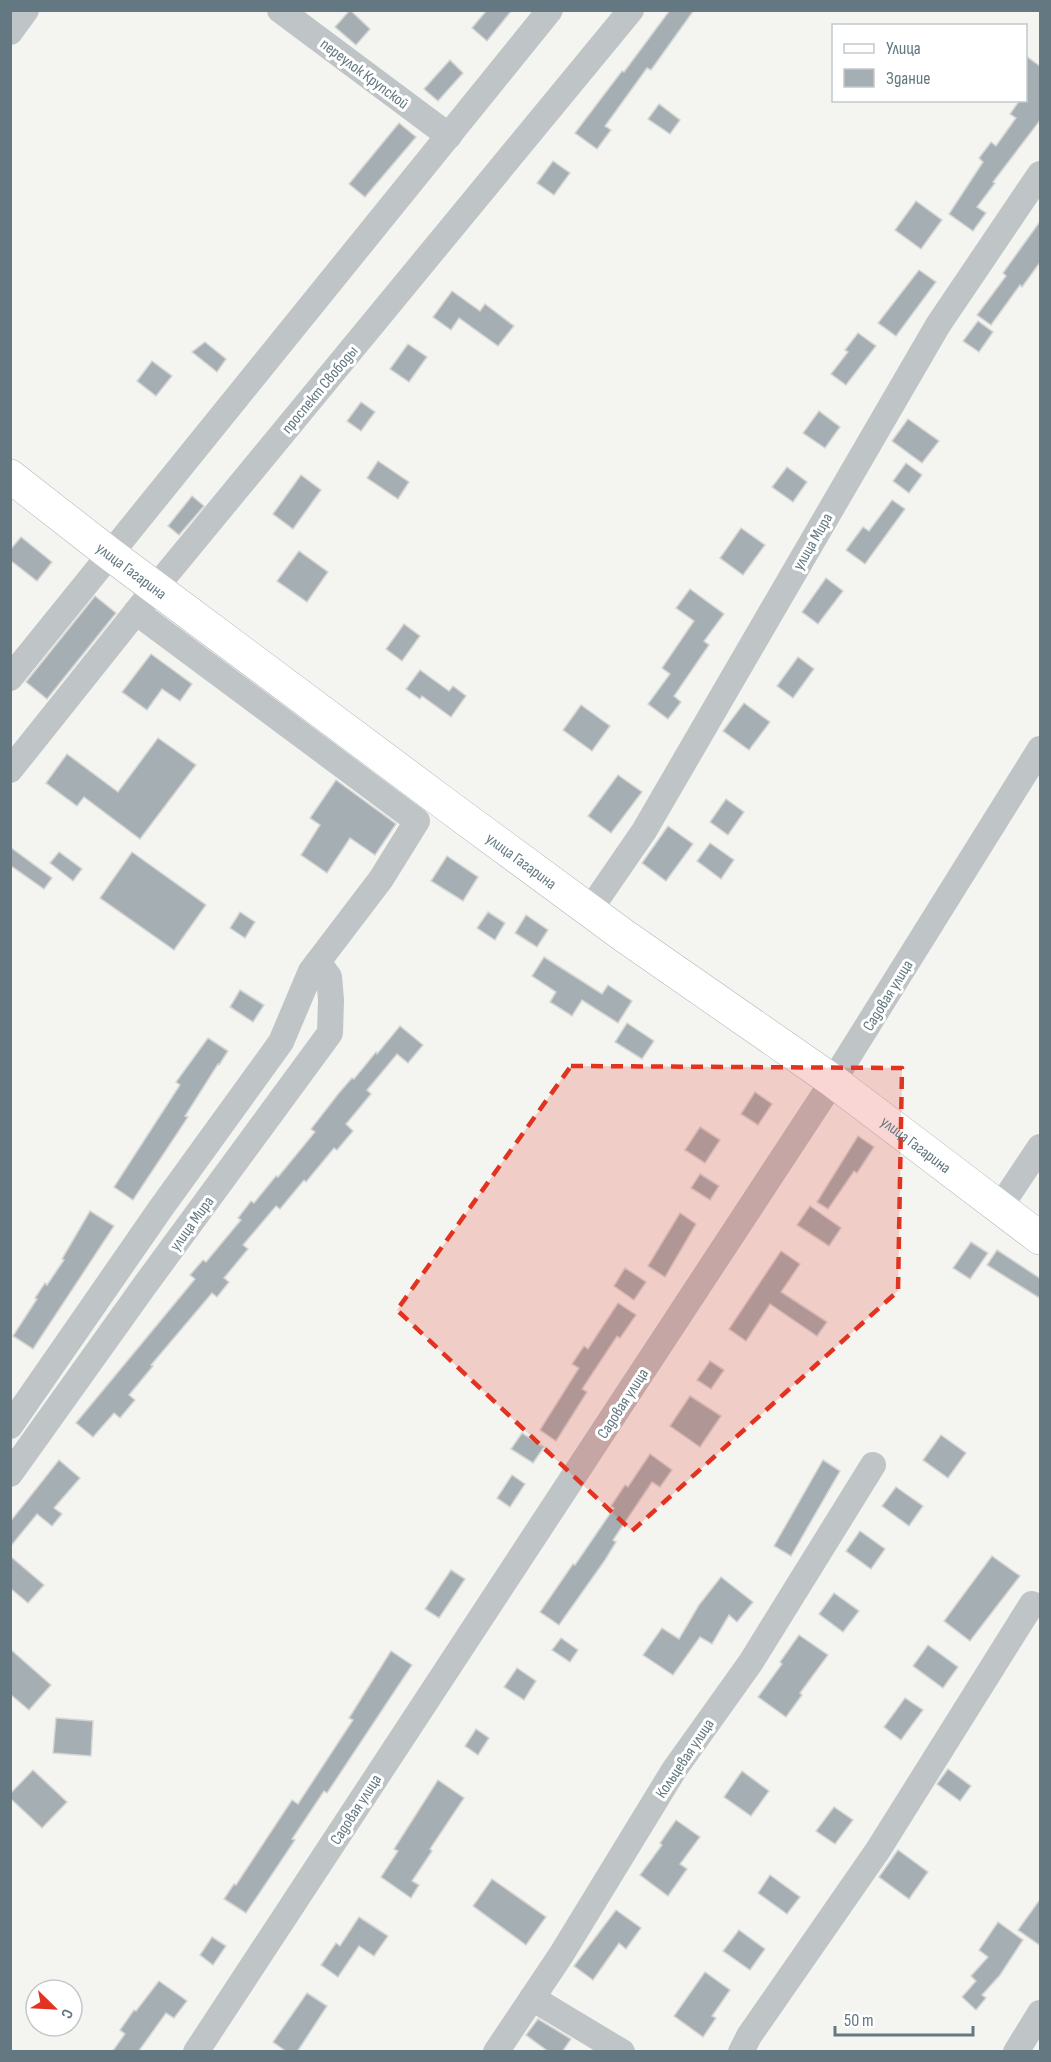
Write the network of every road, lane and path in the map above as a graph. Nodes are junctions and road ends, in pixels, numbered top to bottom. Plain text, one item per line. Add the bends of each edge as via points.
1 (26, 10) edge
2 (280, 10) edge
3 (550, 10) edge
4 (631, 10) edge
5 (10, 32) edge
6 (449, 136) junction
7 (1041, 174) edge
8 (10, 476) edge
9 (110, 554) junction
10 (156, 587) junction
11 (136, 612) junction
12 (10, 678) edge
13 (1041, 749) edge
14 (10, 770) edge
15 (590, 910) junction
16 (318, 962) junction
17 (833, 1081) junction
18 (1041, 1147) edge
19 (1000, 1207) junction
20 (1041, 1238) edge
21 (10, 1426) edge
22 (873, 1465) dead end
23 (10, 1474) edge
24 (1032, 1604) dead end
25 (532, 1998) junction
26 (1041, 2013) edge
27 (196, 2052) edge
28 (495, 2052) edge
29 (622, 2052) edge
30 (741, 2052) edge
31 (1016, 2052) edge

1 - 5 street
2 - 6 street, переулок Крупской
3 - 6 street
4 - 10 street, проспект Свободы
6 - 9 street
7 - 15 street, улица Мира via 938,325 644,831
8 - 9 main road, улица Гагарина
9 - 10 main road, улица Гагарина
9 - 12 street
10 - 11 street, проспект Свободы
10 - 15 main road, улица Гагарина
11 - 14 street, проспект Свободы
11 - 16 street, улица Мира via 417,821 381,879
13 - 17 street, Садовая улица
15 - 17 main road, улица Гагарина
16 - 21 street, улица Мира via 281,1041
16 - 23 street, улица Мира via 329,977 330,1033
17 - 19 main road, улица Гагарина
17 - 27 street, Садовая улица
18 - 19 street
19 - 20 main road, улица Гагарина
22 - 25 street, Кольцевая улица via 751,1662 674,1770
24 - 30 street via 878,1850
25 - 28 street, Кольцевая улица
25 - 29 street
26 - 31 street

